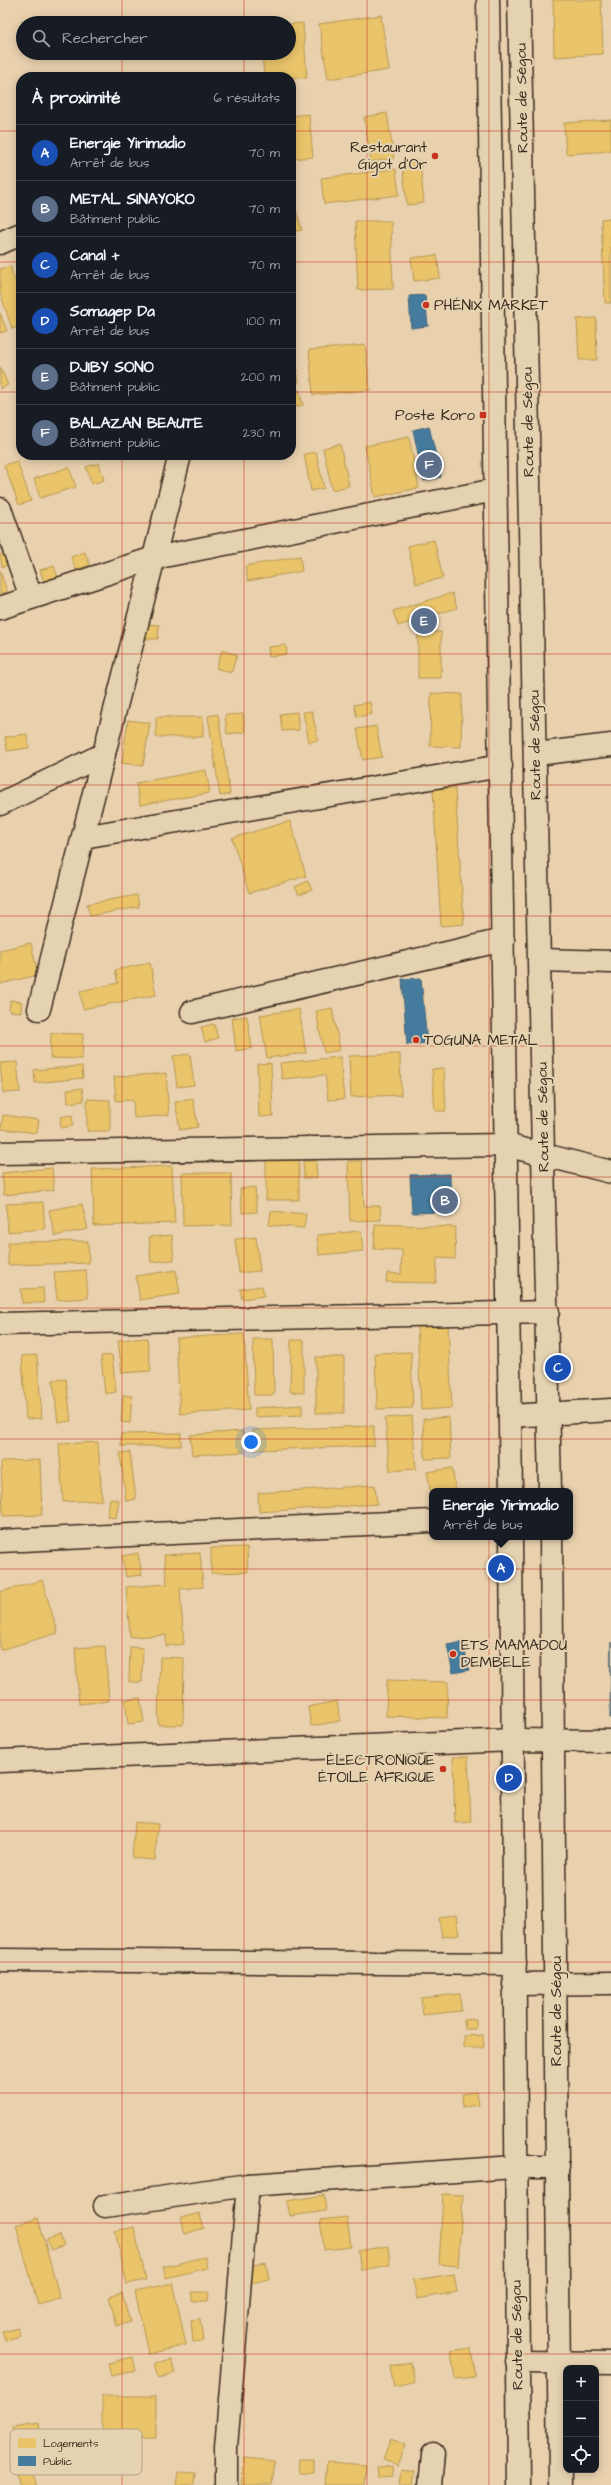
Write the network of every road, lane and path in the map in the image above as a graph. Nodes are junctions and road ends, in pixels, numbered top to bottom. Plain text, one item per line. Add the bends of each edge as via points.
1 (488, 0) edge
2 (520, 0) edge
3 (16, 236) edge
4 (0, 243) edge
5 (179, 460) edge
6 (495, 490) junction
7 (0, 509) edge
8 (154, 558) junction
9 (31, 597) junction
10 (0, 608) edge
11 (611, 745) edge
12 (104, 754) junction
13 (536, 754) junction
14 (501, 766) junction
15 (0, 804) edge
16 (83, 837) junction
17 (503, 940) junction
18 (540, 960) junction
19 (611, 962) edge
20 (39, 1009) dead end
21 (192, 1012) dead end
22 (506, 1145) junction
23 (0, 1153) edge
24 (544, 1155) junction
25 (611, 1172) edge
26 (548, 1312) junction
27 (508, 1313) junction
28 (0, 1324) edge
29 (611, 1410) edge
30 (549, 1414) junction
31 (510, 1416) junction
32 (511, 1488) edge
33 (550, 1488) edge
34 (429, 1521) edge
35 (511, 1540) edge
36 (551, 1540) edge
37 (0, 1541) edge
38 (514, 1740) junction
39 (554, 1740) junction
40 (611, 1741) edge
41 (0, 1761) edge
42 (0, 1960) edge
43 (514, 1974) junction
44 (611, 1983) edge
45 (556, 1984) junction
46 (515, 2167) junction
47 (558, 2167) junction
48 (248, 2184) junction
49 (105, 2206) dead end
50 (517, 2362) junction
51 (559, 2362) junction
52 (611, 2363) edge
53 (433, 2455) dead end
54 (226, 2485) edge
55 (430, 2485) edge
56 (519, 2485) edge
57 (560, 2485) edge

1 - 6 main road
2 - 13 main road, Route de Ségou
3 - 4 main road
5 - 8 main road
6 - 8 main road
6 - 14 main road
7 - 9 main road
8 - 9 main road
8 - 12 main road
9 - 10 main road
11 - 13 main road
12 - 15 main road
12 - 16 main road
13 - 18 main road, Route de Ségou
14 - 16 main road
14 - 17 main road
16 - 20 main road
17 - 21 main road
17 - 22 main road
18 - 19 main road
18 - 24 main road, Route de Ségou
22 - 23 main road
22 - 24 main road
22 - 27 main road
24 - 25 main road
24 - 26 main road, Route de Ségou
26 - 27 main road
26 - 30 main road, Route de Ségou
27 - 28 main road
27 - 31 main road
29 - 30 main road
30 - 31 main road
30 - 33 main road, Route de Ségou
31 - 32 main road
34 - 37 main road
35 - 38 main road, Route de Ségou
36 - 39 main road, Route de Ségou
38 - 39 main road
38 - 41 main road
38 - 43 main road, Route de Ségou
39 - 40 main road
39 - 45 main road, Route de Ségou
42 - 43 main road
43 - 45 main road
43 - 46 main road, Route de Ségou
44 - 45 main road
45 - 47 main road, Route de Ségou
46 - 47 main road
46 - 48 main road
46 - 50 main road, Route de Ségou
47 - 51 main road, Route de Ségou
48 - 49 main road
48 - 54 main road via 226,2447
50 - 51 main road
50 - 56 main road, Route de Ségou
51 - 52 main road
51 - 57 main road, Route de Ségou
53 - 55 main road

